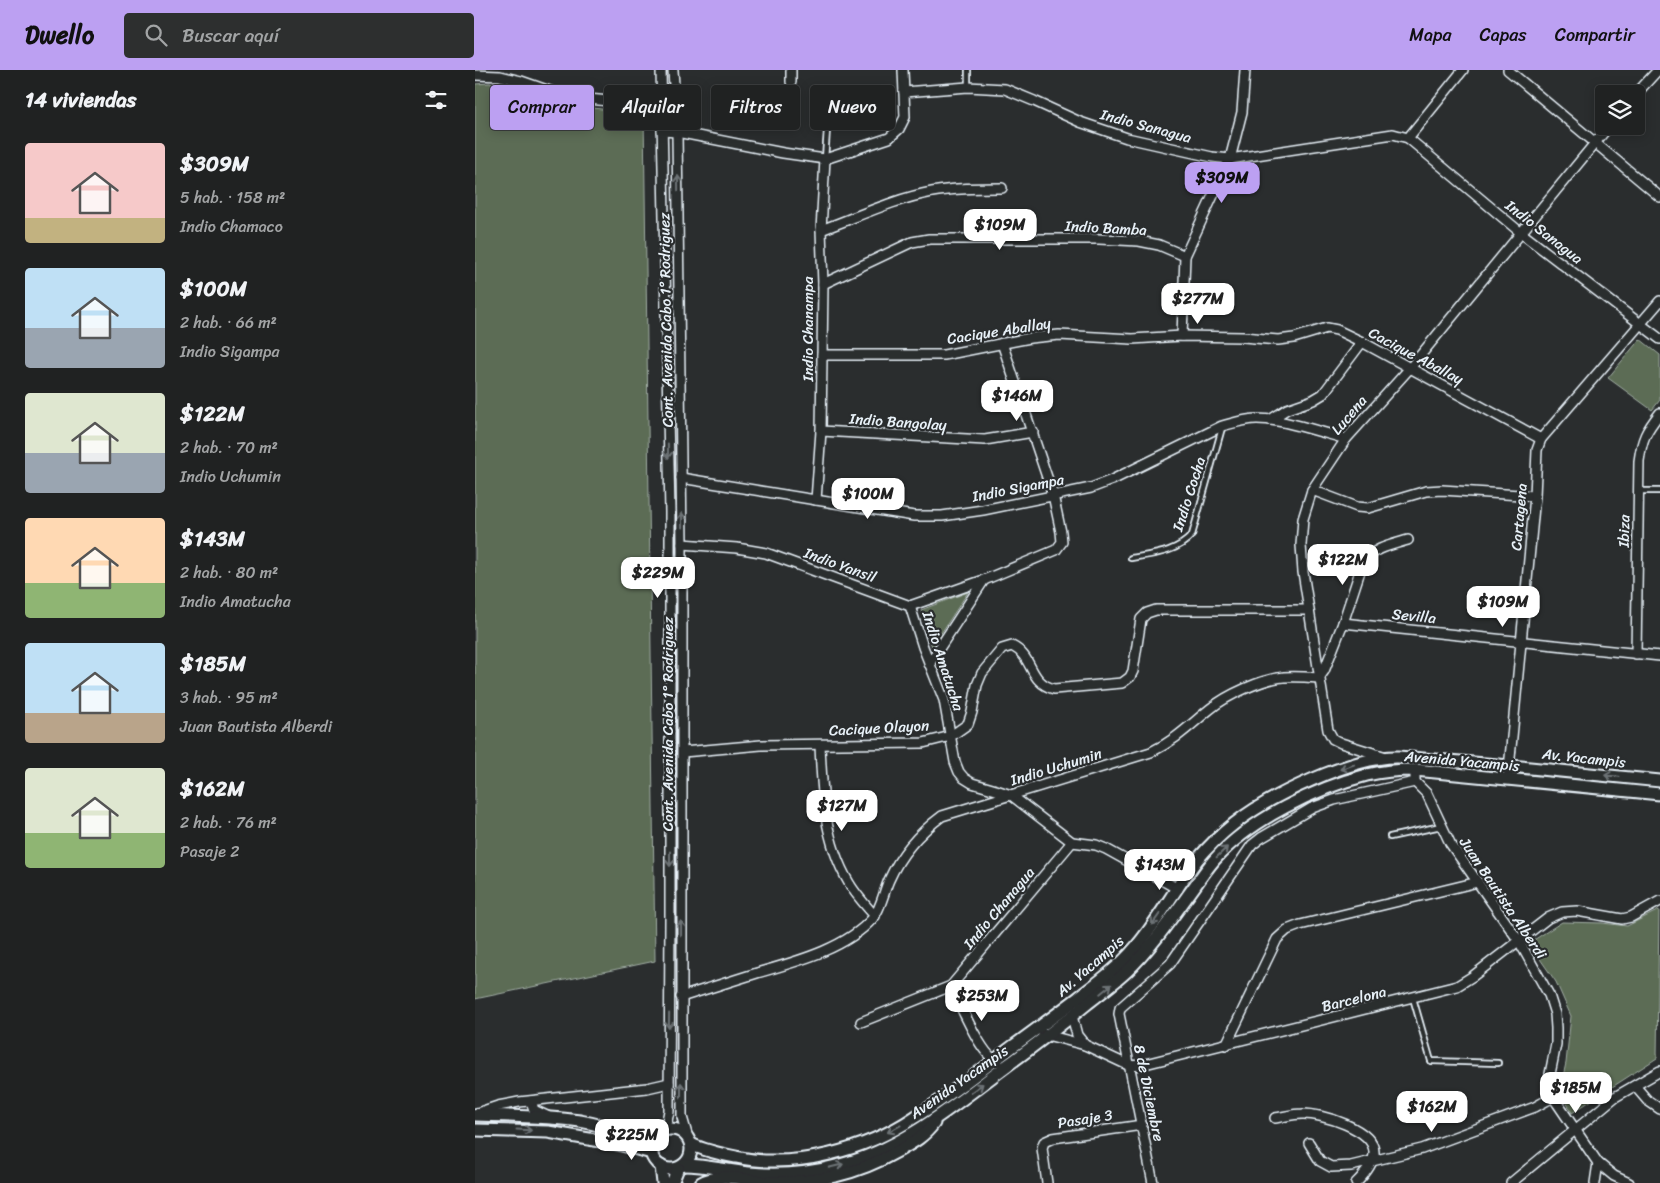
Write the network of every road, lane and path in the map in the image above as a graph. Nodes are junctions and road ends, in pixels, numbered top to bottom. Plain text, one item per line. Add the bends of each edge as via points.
1 (661, 70) edge
2 (673, 70) edge
3 (791, 70) edge
4 (903, 70) edge
5 (968, 70) edge
6 (1245, 70) edge
7 (1463, 70) edge
8 (1507, 70) edge
9 (1658, 70) edge
10 (475, 75) edge
11 (791, 82) dead end
12 (661, 85) edge
13 (1644, 85) edge
14 (968, 87) junction
15 (904, 92) junction
16 (604, 100) edge
17 (827, 130) edge
18 (662, 131) joint
19 (677, 132) junction
20 (1601, 135) edge
21 (1408, 138) junction
22 (1594, 143) junction
23 (825, 159) junction
24 (1230, 159) junction
25 (1002, 188) dead end
26 (1660, 198) edge
27 (821, 230) junction
28 (1520, 232) junction
29 (1185, 256) junction
30 (823, 284) junction
31 (1660, 301) edge
32 (1640, 324) junction
33 (1182, 336) junction
34 (1660, 339) edge
35 (1362, 342) junction
36 (1002, 343) junction
37 (822, 355) junction
38 (1409, 368) junction
39 (1660, 414) edge
40 (1271, 420) junction
41 (1222, 426) junction
42 (821, 431) junction
43 (1033, 432) junction
44 (1346, 439) junction
45 (1541, 439) junction
46 (681, 478) junction
47 (1312, 490) junction
48 (1638, 490) junction
49 (1660, 491) edge
50 (1053, 495) junction
51 (1535, 496) junction
52 (816, 500) junction
53 (1408, 540) dead end
54 (682, 544) junction
55 (1131, 558) dead end
56 (984, 580) junction
57 (910, 606) junction
58 (1308, 610) junction
59 (1343, 623) junction
60 (1522, 642) junction
61 (1636, 654) junction
62 (1660, 656) edge
63 (929, 664) junction
64 (1319, 678) junction
65 (951, 736) junction
66 (820, 745) junction
67 (683, 752) junction
68 (1383, 756) junction
69 (1511, 766) junction
70 (1415, 776) junction
71 (1508, 779) junction
72 (1660, 781) edge
73 (1660, 794) edge
74 (1011, 795) junction
75 (1441, 826) junction
76 (1390, 837) dead end
77 (1072, 842) junction
78 (1478, 882) junction
79 (1178, 889) junction
80 (1660, 901) edge
81 (875, 916) junction
82 (1519, 941) junction
83 (951, 986) junction
84 (681, 996) junction
85 (1413, 998) junction
86 (1072, 1016) junction
87 (861, 1022) dead end
88 (1036, 1030) junction
89 (1048, 1036) junction
90 (1085, 1045) junction
91 (1226, 1045) junction
92 (994, 1061) junction
93 (1010, 1063) junction
94 (1498, 1063) dead end
95 (1129, 1066) junction
96 (1660, 1071) edge
97 (669, 1083) junction
98 (1635, 1086) junction
99 (1553, 1097) junction
100 (531, 1100) junction
101 (1660, 1109) edge
102 (475, 1114) edge
103 (941, 1114) junction
104 (555, 1118) junction
105 (1275, 1118) dead end
106 (1142, 1125) junction
107 (475, 1130) edge
108 (1576, 1130) junction
109 (659, 1134) junction
110 (689, 1141) junction
111 (1309, 1144) dead end
112 (652, 1153) junction
113 (1372, 1161) junction
114 (1598, 1163) junction
115 (661, 1166) junction
116 (681, 1166) junction
117 (663, 1183) edge
118 (672, 1183) edge
119 (701, 1183) edge
120 (1047, 1183) edge
121 (1153, 1183) edge
122 (1356, 1183) edge
123 (1511, 1183) edge
124 (1595, 1183) edge
125 (1629, 1183) edge

1 - 12 street, Cont. Avenida Cabo 1° Rodriguez
2 - 19 street, Cont. Avenida Cabo 1° Rodriguez
3 - 11 street
4 - 15 street
5 - 14 lane
6 - 24 street via 1242,112
7 - 21 street
8 - 22 street
9 - 13 street
10 - 16 street via 500,76 567,96
14 - 15 street, Indio Sanagua
14 - 24 street, Indio Sanagua via 1005,89 1080,122 1127,138
15 - 23 street via 905,116 899,129 889,138
17 - 23 lane
18 - 19 street
18 -> 97 street, Cont. Avenida Cabo 1° Rodriguez via 670,512
19 - 23 street
46 -> 19 street, Cont. Avenida Cabo 1° Rodriguez
20 - 22 street, Lucena
21 - 24 street, Indio Sanagua via 1393,134
21 - 28 street, Indio Sanagua
22 - 26 street
22 - 28 street, Lucena
23 - 27 street, Indio Chanampa
24 - 29 street
25 - 27 street via 930,192
27 - 30 street, Indio Chanampa
28 - 32 street, Indio Sanagua
28 - 38 street, Lucena
29 - 30 street, Indio Bamba via 1139,241 929,239 912,242
29 - 33 street
30 - 37 street, Indio Chanampa
31 - 32 street
32 - 34 street, Indio Sanagua
32 - 45 street
33 - 35 street, Cacique Aballay via 1277,340 1327,328
33 - 36 street, Cacique Aballay via 1131,339 1059,335
35 - 38 street, Cacique Aballay
35 - 40 street via 1323,394 1287,409
36 - 37 street, Cacique Aballay via 944,355
36 - 43 street
37 - 42 street, Indio Chanampa
38 - 44 street, Lucena
38 - 45 street, Cacique Aballay
39 - 48 street, Ibiza via 1641,443
40 - 41 street, Indio Sigampa via 1256,419
40 - 44 street, Indio Sigampa
41 - 50 street, Indio Sigampa via 1112,480 1091,488
41 - 55 lane, Indio Cocha via 1192,535 1184,544 1164,552
42 - 43 street, Indio Bangolay via 985,440
42 - 52 street, Indio Chanampa
43 - 50 street
44 - 47 street, Lucena
45 - 51 street, Cartagena via 1537,450
46 - 52 street, Indio Sigampa
54 -> 46 street, Cont. Avenida Cabo 1° Rodriguez
47 - 51 street via 1368,508 1426,491
47 - 58 street, Lucena via 1303,519 1301,545
48 - 49 lane
48 - 61 street, Ibiza
50 - 52 street, Indio Sigampa via 942,516 914,516
50 - 56 street via 1061,532 1061,542 1056,550
51 - 60 street, Cartagena
53 - 59 street via 1378,549 1363,562
54 - 57 street, Indio Yansil via 766,553
54 - 67 street, Cont. Avenida Cabo 1° Rodriguez
56 - 57 street
56 - 63 street
57 - 63 street, Indio Amatucha
58 - 64 street, Lucena
58 - 65 street, Cacique Olayon via 1147,612 1141,619 1133,671 1122,683 1055,689 1038,680 1022,651 1012,646 1002,649 982,673 968,724
59 - 60 street, Sevilla
59 - 64 street
60 - 61 street, Sevilla
60 - 69 street, Cartagena
61 - 62 street, Sevilla
63 - 65 street, Indio Amatucha via 944,700
64 - 68 street, Lucena via 1328,730 1333,739
64 - 74 street, Indio Uchumin via 1271,679 1227,698 1182,734 1151,752
65 - 66 street, Cacique Olayon via 923,743
65 - 74 street, Indio Amatucha via 955,762 964,778 972,784
66 - 67 street, Cacique Olayon via 761,745
66 - 81 street via 825,818 833,844 849,884
84 -> 67 street, Cont. Avenida Cabo 1° Rodriguez
68 - 69 street, Av. Yacampis
68 -> 79 street, Av. Yacampis via 1292,789 1243,818 1214,841
69 - 71 street, Cartagena
72 -> 69 street, Av. Yacampis
70 - 71 street, Avenida Yacampis
70 - 75 street, Juan Bautista Alberdi via 1434,805
86 -> 70 street, Avenida Yacampis via 1124,974 1215,860 1236,838 1256,824 1291,804 1368,775 1384,772
70 - 95 street, 8 de Diciembre via 1312,808 1252,846 1170,964 1120,1008
71 - 73 street, Avenida Yacampis
74 - 77 street, Indio Amatucha
74 - 81 street, Indio Uchumin via 942,816 925,829 911,844 889,879
75 - 76 lane
75 - 78 street, Juan Bautista Alberdi
77 - 79 street via 1106,849
77 - 83 street, Indio Chanagua
78 - 82 street, Juan Bautista Alberdi
78 - 91 street via 1287,930 1277,939
79 -> 88 street, Av. Yacampis via 1124,960
80 - 82 street, Barcelona via 1623,919 1577,911 1562,912 1548,918
81 - 84 street, Indio Uchumin via 845,940 803,960
82 - 85 street, Barcelona via 1457,986
82 - 99 street, Juan Bautista Alberdi via 1549,995 1555,1014 1556,1044 1550,1074
83 - 87 street, Indio Chanagua
83 - 92 street via 984,1051
110 -> 84 street, Cont. Avenida Cabo 1° Rodriguez via 682,1117
85 - 91 street, Barcelona
85 - 94 lane via 1431,1061
86 - 89 street, Avenida Yacampis
86 - 90 street via 1077,1035
88 - 89 street
88 - 92 street, Av. Yacampis
89 - 90 street
89 - 93 street, Avenida Yacampis
90 - 95 street
91 - 95 street, Barcelona
92 - 93 street
92 -> 110 street, Av. Yacampis via 914,1118 877,1138 807,1159 743,1159 703,1150
103 -> 93 street, Avenida Yacampis
95 - 106 street, 8 de Diciembre
96 - 98 street
97 - 100 street
97 - 109 street, Cont. Avenida Cabo 1° Rodriguez via 667,1121
98 - 101 street
98 - 108 street via 1615,1097
99 - 108 street, Juan Bautista Alberdi
99 - 113 street via 1535,1108 1423,1149
100 - 102 street
100 - 104 street via 534,1110
102 - 104 street
116 -> 103 street, Avenida Yacampis via 699,1165 749,1173 804,1173 866,1157 897,1143
103 - 119 street via 920,1139 885,1159 837,1178 780,1182 721,1176
104 - 109 street via 639,1135
105 - 113 street via 1302,1114 1344,1124 1363,1133 1373,1145
106 - 120 street, Pasaje 3 via 1044,1142
106 - 121 street, 8 de Diciembre
107 -> 112 street via 548,1132
108 - 114 street, Juan Bautista Alberdi
108 - 123 street
109 - 110 street via 677,1130
109 - 112 street via 653,1141
110 - 116 street via 690,1155
111 - 113 street via 1320,1161 1331,1167
112 - 115 street
113 - 122 street
114 - 124 street
114 - 125 street, Juan Bautista Alberdi
115 - 116 street
115 - 117 street
116 - 118 street

